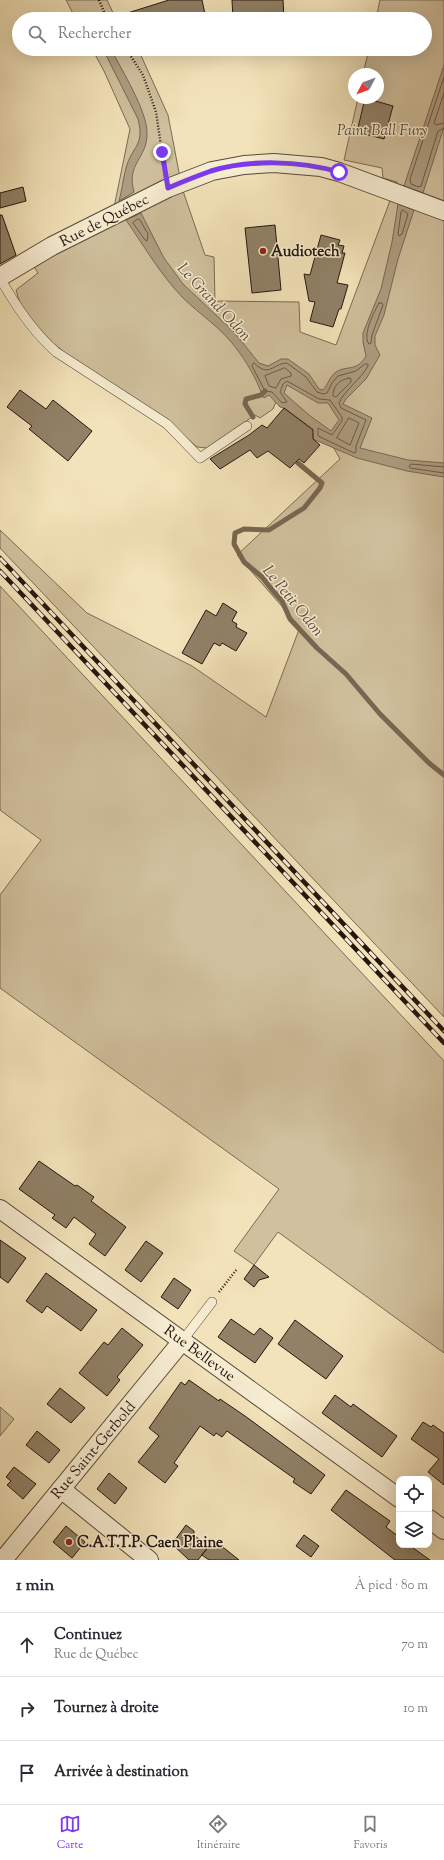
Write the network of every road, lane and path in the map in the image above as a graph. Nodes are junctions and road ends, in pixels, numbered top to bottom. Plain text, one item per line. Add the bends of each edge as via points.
1 (99, 0) edge
2 (104, 12) edge
3 (131, 56) edge
4 (168, 188) junction
5 (438, 208) edge
6 (0, 277) edge
7 (247, 426) dead end
8 (0, 1209) edge
9 (237, 1269) dead end
10 (212, 1302) joint
11 (183, 1340) junction
12 (61, 1489) junction
13 (396, 1496) edge
14 (432, 1522) edge
15 (444, 1530) edge
16 (3, 1560) edge
17 (149, 1560) edge

1 - 2 path
3 - 4 path via 143,75 156,112
4 - 5 street, Rue de Québec via 212,171 244,165 320,167
4 - 6 street, Rue de Québec via 52,246
6 - 7 lane via 9,295 32,327 56,352 167,424 200,458
8 - 11 street, Rue Bellevue
9 - 10 path
10 - 11 lane
11 - 12 street, Rue Saint-Gerbold
11 - 13 street, Rue Bellevue
12 - 16 street, Rue Saint-Gerbold
12 - 17 street
14 - 15 street

